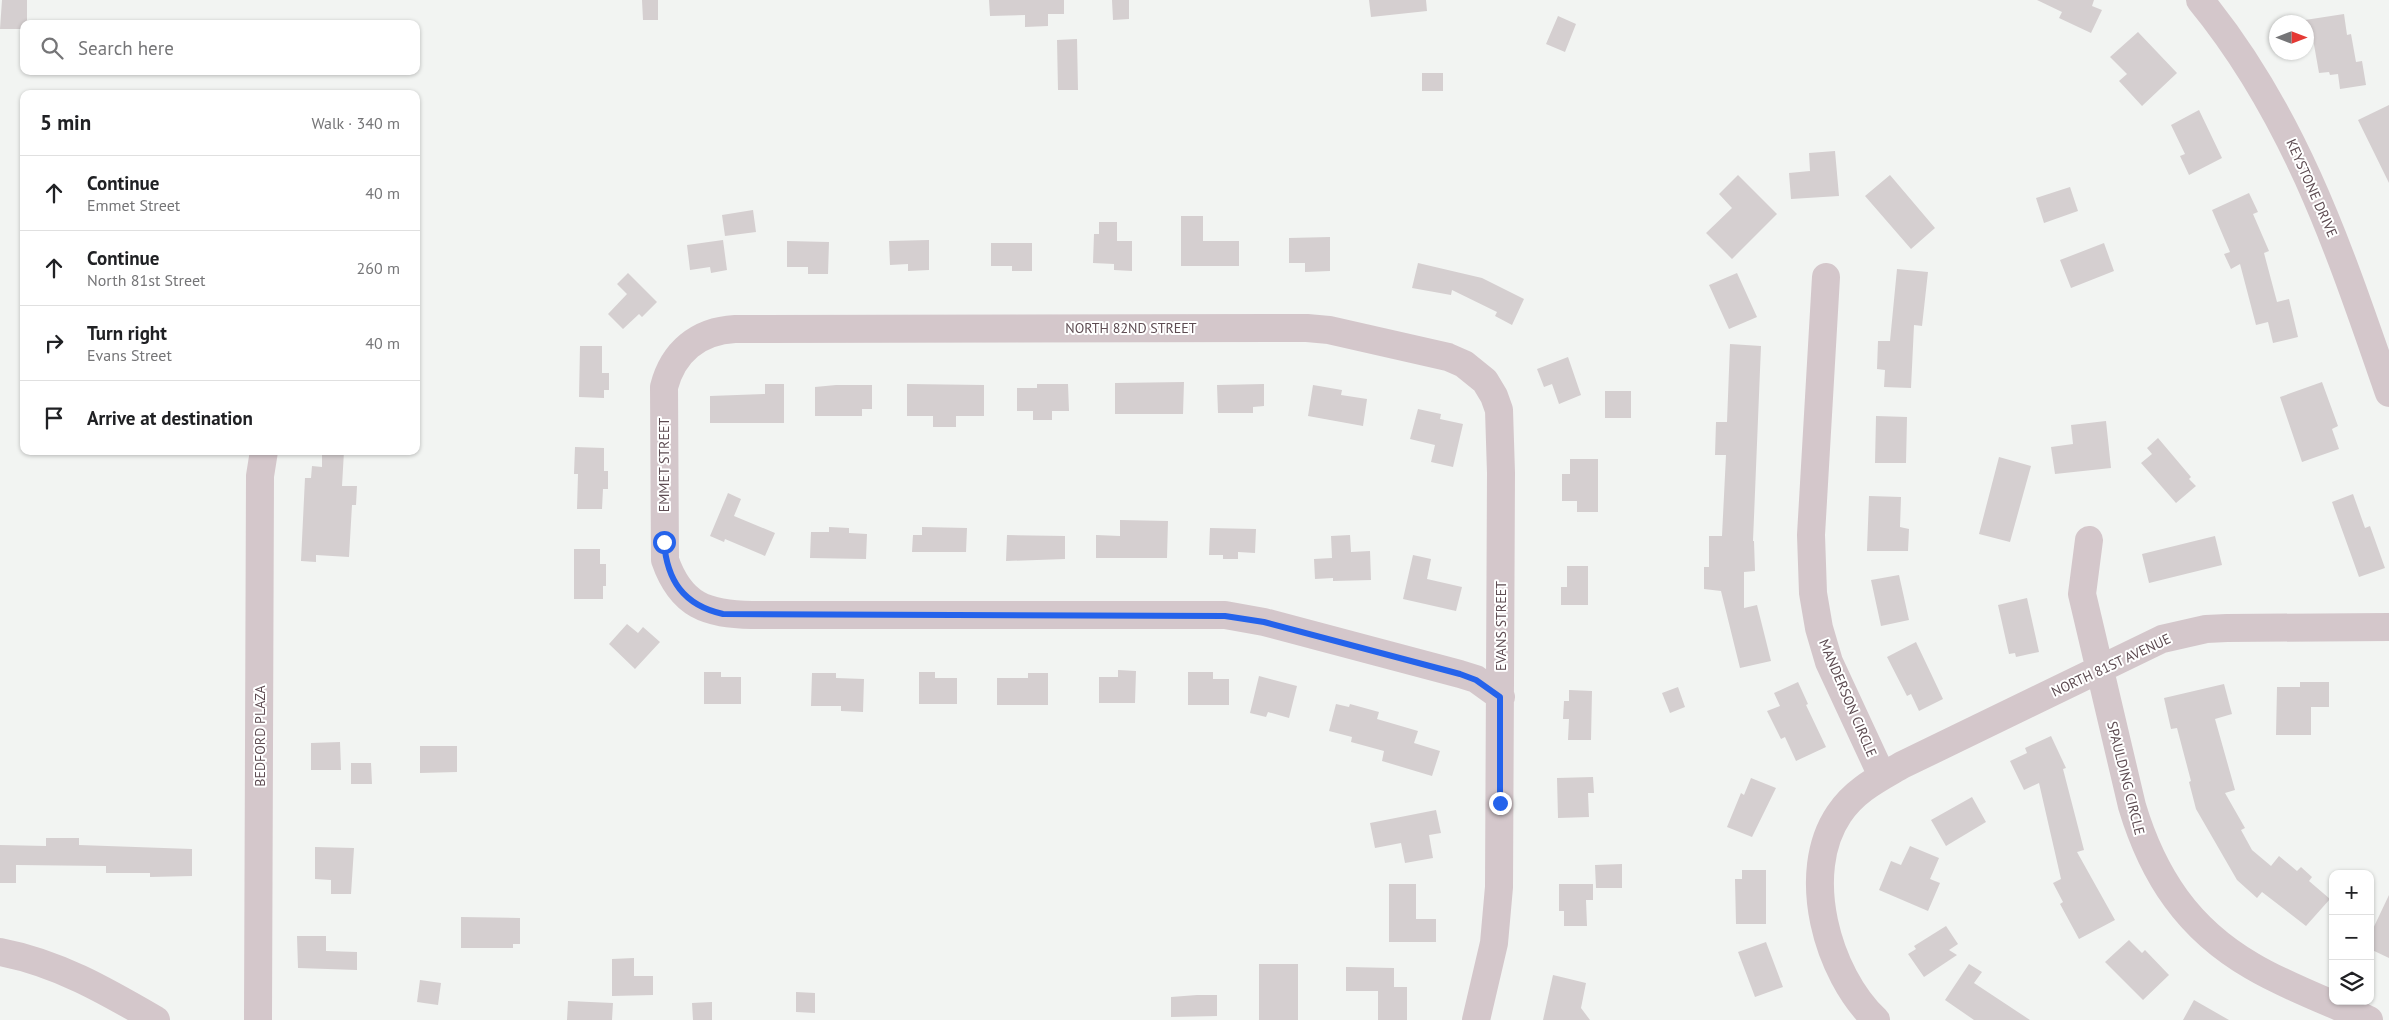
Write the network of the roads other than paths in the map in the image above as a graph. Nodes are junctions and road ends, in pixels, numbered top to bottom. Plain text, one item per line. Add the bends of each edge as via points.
1 (2200, 0) edge
2 (1826, 277) dead end
3 (735, 329) joint
4 (2389, 393) edge
5 (1499, 410) joint
6 (263, 455) edge
7 (2089, 540) dead end
8 (2389, 627) edge
9 (2100, 669) junction
10 (1500, 697) junction
11 (1882, 776) junction
12 (0, 952) edge
13 (156, 1020) edge
14 (258, 1020) edge
15 (1476, 1020) edge
16 (1876, 1020) edge
17 (2369, 1020) edge

1 - 4 street, KEYSTONE DRIVE via 2261,84 2288,135 2338,246
2 - 11 street, MANDERSON CIRCLE via 1811,535 1813,593 1829,662
3 - 5 street, NORTH 82ND STREET via 1329,330 1464,364 1485,381
3 - 10 street, EMMET STREET via 700,337 676,358 664,388 665,560 671,577 696,605 723,614 752,615 1225,616 1264,622 1460,674 1476,680
5 - 10 street, EVANS STREET
6 - 14 street, BEDFORD PLAZA via 260,476
7 - 9 street, SPAULDING CIRCLE via 2082,594
8 - 9 street, NORTH 81ST AVENUE via 2206,629 2162,640
9 - 11 street, NORTH 81ST AVENUE
9 - 17 street, SPAULDING CIRCLE via 2142,841 2158,874 2182,908 2227,950 2253,967
10 - 15 street, EVANS STREET via 1499,887 1494,943
11 - 16 street via 1856,793 1835,822 1826,844 1821,890 1823,914 1834,957 1856,997
12 - 13 street via 48,964

